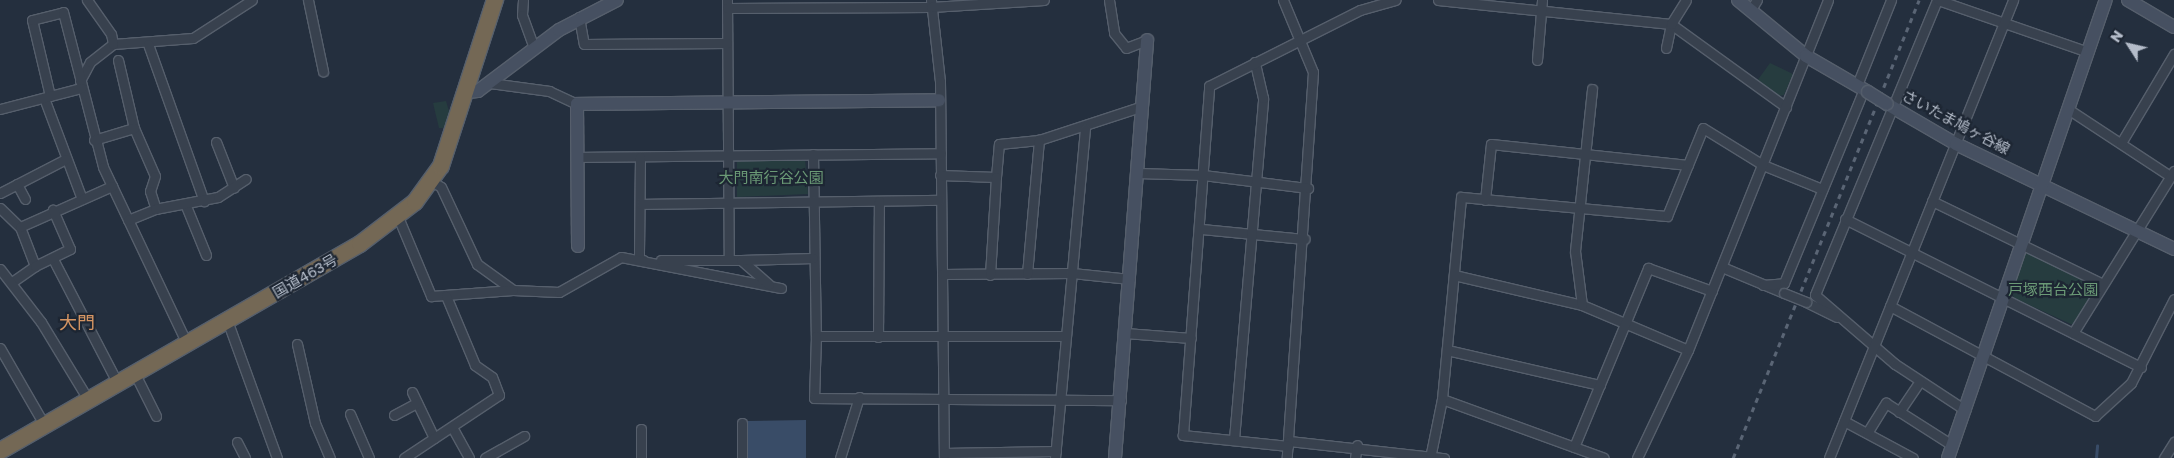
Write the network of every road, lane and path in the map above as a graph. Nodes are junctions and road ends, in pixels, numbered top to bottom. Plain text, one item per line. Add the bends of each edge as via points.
1 (87, 0) edge
2 (252, 0) edge
3 (308, 0) edge
4 (495, 0) edge
5 (523, 0) edge
6 (617, 0) edge
7 (1044, 0) edge
8 (1110, 0) edge
9 (1283, 0) edge
10 (1396, 0) edge
11 (1438, 0) edge
12 (1542, 0) edge
13 (1686, 0) edge
14 (1738, 0) edge
15 (1828, 0) edge
16 (1891, 0) edge
17 (1937, 0) edge
18 (2013, 0) edge
19 (2106, 0) edge
20 (2128, 0) edge
21 (727, 4) edge
22 (931, 4) edge
23 (1753, 5) edge
24 (1542, 11) junction
25 (579, 17) junction
26 (2004, 22) junction
27 (1671, 24) junction
28 (2174, 27) edge
29 (1302, 38) junction
30 (1147, 40) joint
31 (727, 43) junction
32 (113, 44) junction
33 (148, 44) junction
34 (534, 48) junction
35 (1666, 48) dead end
36 (2088, 52) junction
37 (2174, 54) edge
38 (1806, 56) junction
39 (118, 60) dead end
40 (1537, 60) dead end
41 (1255, 62) junction
42 (324, 70) dead end
43 (490, 83) junction
44 (80, 85) junction
45 (1592, 89) dead end
46 (1863, 89) junction
47 (466, 92) junction
48 (47, 97) junction
49 (939, 100) junction
50 (577, 104) junction
51 (728, 105) junction
52 (1143, 106) junction
53 (1889, 106) junction
54 (1786, 107) junction
55 (0, 109) edge
56 (2068, 109) junction
57 (134, 128) junction
58 (1085, 128) junction
59 (94, 140) junction
60 (1039, 140) junction
61 (216, 142) dead end
62 (2121, 143) junction
63 (1956, 144) junction
64 (941, 153) junction
65 (1587, 153) junction
66 (813, 154) junction
67 (728, 155) junction
68 (640, 156) junction
69 (578, 157) junction
70 (66, 159) junction
71 (1688, 165) junction
72 (1763, 165) junction
73 (1138, 173) junction
74 (2172, 173) edge
75 (940, 175) junction
76 (1203, 175) junction
77 (996, 177) junction
78 (246, 179) dead end
79 (1257, 181) junction
80 (433, 182) junction
81 (18, 184) junction
82 (2043, 184) junction
83 (112, 186) junction
84 (234, 188) junction
85 (1308, 188) junction
86 (1822, 189) junction
87 (0, 193) edge
88 (26, 199) dead end
89 (82, 199) junction
90 (940, 200) junction
91 (1485, 200) junction
92 (204, 201) junction
93 (879, 201) junction
94 (1932, 201) junction
95 (813, 202) junction
96 (731, 203) junction
97 (641, 204) junction
98 (186, 206) junction
99 (0, 208) edge
100 (156, 209) junction
101 (53, 210) junction
102 (1581, 210) junction
103 (398, 217) junction
104 (1845, 219) junction
105 (128, 220) junction
106 (20, 227) junction
107 (1201, 229) junction
108 (2138, 230) junction
109 (1253, 235) junction
110 (1305, 238) junction
111 (2022, 243) junction
112 (578, 246) dead end
113 (2174, 249) edge
114 (1911, 253) junction
115 (206, 255) dead end
116 (813, 258) junction
117 (53, 259) junction
118 (639, 260) junction
119 (729, 260) junction
120 (741, 260) junction
121 (35, 266) junction
122 (1722, 267) junction
123 (0, 269) edge
124 (1072, 273) junction
125 (942, 274) junction
126 (1027, 274) junction
127 (990, 275) junction
128 (1454, 275) junction
129 (1130, 279) junction
130 (12, 282) junction
131 (769, 284) junction
132 (2103, 284) junction
133 (1763, 285) junction
134 (781, 288) dead end
135 (513, 290) junction
136 (1712, 291) junction
137 (446, 296) junction
138 (2174, 299) edge
139 (2002, 300) junction
140 (1582, 305) junction
141 (1890, 306) junction
142 (1840, 317) junction
143 (227, 320) junction
144 (1625, 325) junction
145 (1125, 333) junction
146 (2073, 333) junction
147 (942, 335) junction
148 (816, 336) junction
149 (1066, 336) junction
150 (878, 337) junction
151 (1191, 338) junction
152 (187, 344) junction
153 (297, 344) dead end
154 (1874, 346) junction
155 (0, 348) edge
156 (1447, 350) junction
157 (1688, 350) junction
158 (1984, 356) junction
159 (2141, 367) junction
160 (135, 374) junction
161 (1919, 382) junction
162 (118, 384) junction
163 (1600, 385) junction
164 (412, 392) dead end
165 (1062, 397) junction
166 (859, 398) junction
167 (944, 398) junction
168 (1442, 399) junction
169 (1121, 400) junction
170 (89, 401) junction
171 (418, 403) junction
172 (1965, 410) junction
173 (1899, 412) junction
174 (350, 414) dead end
175 (394, 415) dead end
176 (156, 416) dead end
177 (1844, 421) junction
178 (742, 423) dead end
179 (45, 426) junction
180 (452, 427) junction
181 (640, 429) dead end
182 (1867, 433) junction
183 (524, 436) dead end
184 (434, 438) junction
185 (1234, 439) junction
186 (237, 442) dead end
187 (2174, 442) edge
188 (1288, 443) junction
189 (1357, 445) junction
190 (1952, 445) junction
191 (1574, 448) junction
192 (0, 451) edge
193 (1055, 454) edge
194 (944, 456) edge
195 (1431, 456) edge
196 (246, 458) edge
197 (277, 458) edge
198 (330, 458) edge
199 (369, 458) edge
200 (404, 458) edge
201 (469, 458) edge
202 (485, 458) edge
203 (641, 458) edge
204 (742, 458) edge
205 (840, 458) edge
206 (1115, 458) edge
207 (1287, 458) edge
208 (1355, 458) edge
209 (1444, 458) edge
210 (1604, 458) edge
211 (1637, 458) edge
212 (1829, 458) edge
213 (1913, 458) edge
214 (1948, 458) edge
215 (2164, 458) edge

1 - 32 street via 111,34
2 - 33 street via 200,36
3 - 42 street
4 - 47 highway, 国道463号
5 - 34 street via 522,15
6 - 25 street
7 - 22 street
8 - 30 street via 1114,33 1126,48
9 - 29 street
10 - 29 street via 1360,10
11 - 24 street
12 - 24 street
13 - 27 street
14 - 23 street, さいたま鳩ヶ谷線
15 - 38 street
16 - 46 street
17 - 26 street
17 - 53 street
18 - 26 street
19 - 36 street
20 - 28 street
21 - 22 street
21 - 31 street
22 - 49 street
23 - 38 street, さいたま鳩ヶ谷線
24 - 27 street
24 - 40 street
25 - 31 street via 584,44
25 - 34 street
26 - 36 street
26 - 63 street
27 - 35 street
27 - 54 street
29 - 41 street
29 - 85 street via 1313,72
30 - 52 street
31 - 51 street
32 - 33 street
32 - 44 street via 90,62
33 - 92 street
34 - 43 street
36 - 56 street
37 - 62 street
38 - 46 street, さいたま鳩ヶ谷線
38 - 54 street
39 - 57 street
41 - 76 street via 1209,86
41 - 79 street via 1263,98
43 - 47 street via 478,91
43 - 50 street via 549,91
44 - 48 street
44 - 48 street via 63,12 32,20
44 - 59 street
45 - 65 street
46 - 53 street, さいたま鳩ヶ谷線, bridge
46 - 86 street
47 - 80 highway, 国道463号
48 - 55 street
48 - 70 street
49 - 51 street
49 - 64 street
50 - 51 street
50 - 69 street
51 - 67 street
52 - 58 street
52 - 73 street
53 - 63 street, さいたま鳩ヶ谷線
53 - 104 street
54 - 72 street
56 - 62 street
56 - 82 street
57 - 59 street
57 - 100 street via 155,176 150,191
58 - 60 street
58 - 124 street
59 - 83 street
60 - 77 street via 999,144
60 - 126 street
61 - 84 street
62 - 74 street
63 - 82 street, さいたま鳩ヶ谷線
63 - 94 street
64 - 66 street
64 - 75 street
65 - 71 street
65 - 91 street via 1491,144
65 - 102 street
66 - 67 street
66 - 95 street
67 - 68 street
67 - 96 street
68 - 69 street
68 - 97 street
69 - 112 street
70 - 81 street
70 - 89 street
71 - 72 street via 1703,128
71 - 102 street via 1667,216
72 - 86 street
72 - 122 street
73 - 76 street
73 - 129 street
74 - 108 street
75 - 77 street
75 - 90 street
76 - 79 street
76 - 107 street
77 - 127 street
78 - 84 street
79 - 85 street
79 - 109 street
80 - 103 highway, 国道463号
80 - 135 street via 441,187 477,264
81 - 87 street
81 - 88 street
82 - 108 street, さいたま鳩ヶ谷線
82 - 111 street
83 - 89 street
83 - 105 street
84 - 92 street
85 - 110 street
86 - 133 street via 1784,283
89 - 101 street
90 - 93 street
90 - 125 street
91 - 102 street
91 - 128 street via 1461,197
92 - 98 street
93 - 95 street
93 - 150 street
94 - 111 street
94 - 114 street
95 - 96 street
95 - 116 street
96 - 97 street
96 - 119 street
97 - 118 street
98 - 100 street
98 - 115 street
99 - 106 street
100 - 105 street
101 - 106 street
101 - 117 street via 71,246
102 - 140 street via 1575,251
103 - 137 street via 431,296
103 - 143 highway, 国道463号
104 - 114 street
104 - 142 street via 1815,295
105 - 152 street
106 - 121 street
107 - 109 street
107 - 151 street
108 - 113 street, さいたま鳩ヶ谷線
108 - 132 street
109 - 110 street
109 - 185 street
110 - 188 street
111 - 132 street
111 - 139 street
114 - 139 street
114 - 141 street
116 - 120 street
116 - 148 street
117 - 121 street
117 - 162 street
118 - 119 street
118 - 131 street
118 - 135 street via 621,257 559,292
119 - 120 street
120 - 131 street
121 - 130 street
122 - 133 street
122 - 136 street
123 - 130 street
124 - 126 street
124 - 129 street
124 - 149 street
125 - 127 street
125 - 147 street
126 - 127 street
128 - 140 street
128 - 156 street
129 - 145 street
130 - 170 street
131 - 134 street
132 - 146 street
133 - 142 street, bridge
135 - 137 street
136 - 144 street via 1648,268
136 - 157 street
137 - 180 street via 475,365 492,377 499,395
138 - 159 street
139 - 146 street
139 - 158 street
140 - 144 street
141 - 154 street
141 - 158 street
142 - 154 street
143 - 152 highway, 国道463号
143 - 197 street
144 - 157 street
144 - 163 street
145 - 151 street
145 - 169 street
146 - 159 street
147 - 149 street
147 - 150 street
147 - 167 street
148 - 150 street
148 - 166 street via 814,398
149 - 165 street
151 - 185 street via 1183,435
152 - 160 highway, 国道463号
153 - 198 street via 315,423
154 - 161 street
154 - 177 street
155 - 179 street
156 - 163 street
156 - 168 street
157 - 211 street
158 - 159 street via 2096,416 2124,391
158 - 172 street
160 - 162 highway, 国道463号
160 - 176 street
161 - 172 street
161 - 173 street
162 - 170 highway, 国道463号
163 - 191 street
164 - 171 street
165 - 167 street
165 - 169 street
165 - 193 street
166 - 167 street
166 - 205 street
167 - 194 street
168 - 191 street
168 - 195 street
169 - 206 street
170 - 179 highway, 国道463号
171 - 175 street
171 - 184 street
172 - 190 street
173 - 182 street via 1886,403
173 - 190 street
174 - 199 street
177 - 182 street
177 - 212 street
178 - 204 street
179 - 192 highway, 国道463号
180 - 184 street
180 - 201 street
181 - 203 street
182 - 213 street
183 - 202 street
184 - 200 street
185 - 188 street
186 - 196 street
187 - 215 street
188 - 189 street
188 - 207 street
189 - 195 street
189 - 208 street
190 - 214 street
191 - 210 street
193 - 194 street
195 - 209 street

